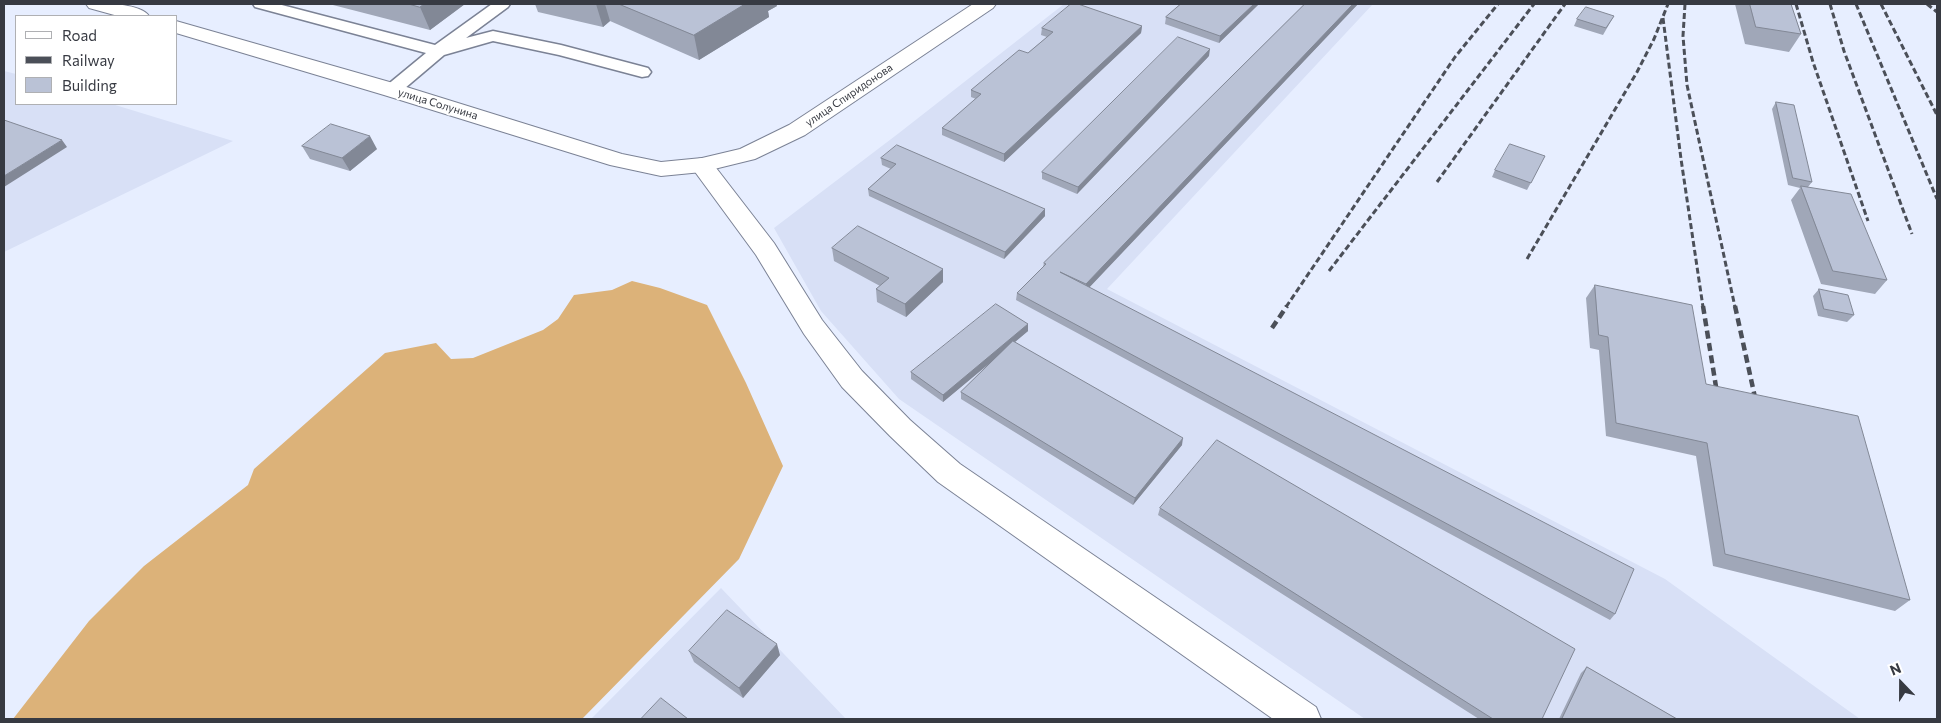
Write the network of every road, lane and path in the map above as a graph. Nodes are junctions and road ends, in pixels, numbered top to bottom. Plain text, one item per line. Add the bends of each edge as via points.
1 (96, 4) edge
2 (261, 4) edge
3 (502, 4) edge
4 (986, 4) edge
5 (135, 15) edge
6 (178, 28) edge
7 (438, 51) junction
8 (642, 72) dead end
9 (392, 90) junction
10 (702, 165) junction
11 (1303, 719) edge

1 - 5 street
2 - 7 lane
3 - 7 lane
4 - 10 street, улица Спиридонова via 797,130 747,154
6 - 9 street, улица Солунина
7 - 8 lane via 493,36
7 - 9 lane
9 - 10 street, улица Солунина via 618,160 661,169
10 - 11 street via 765,249 813,327 852,378 900,428 949,473

